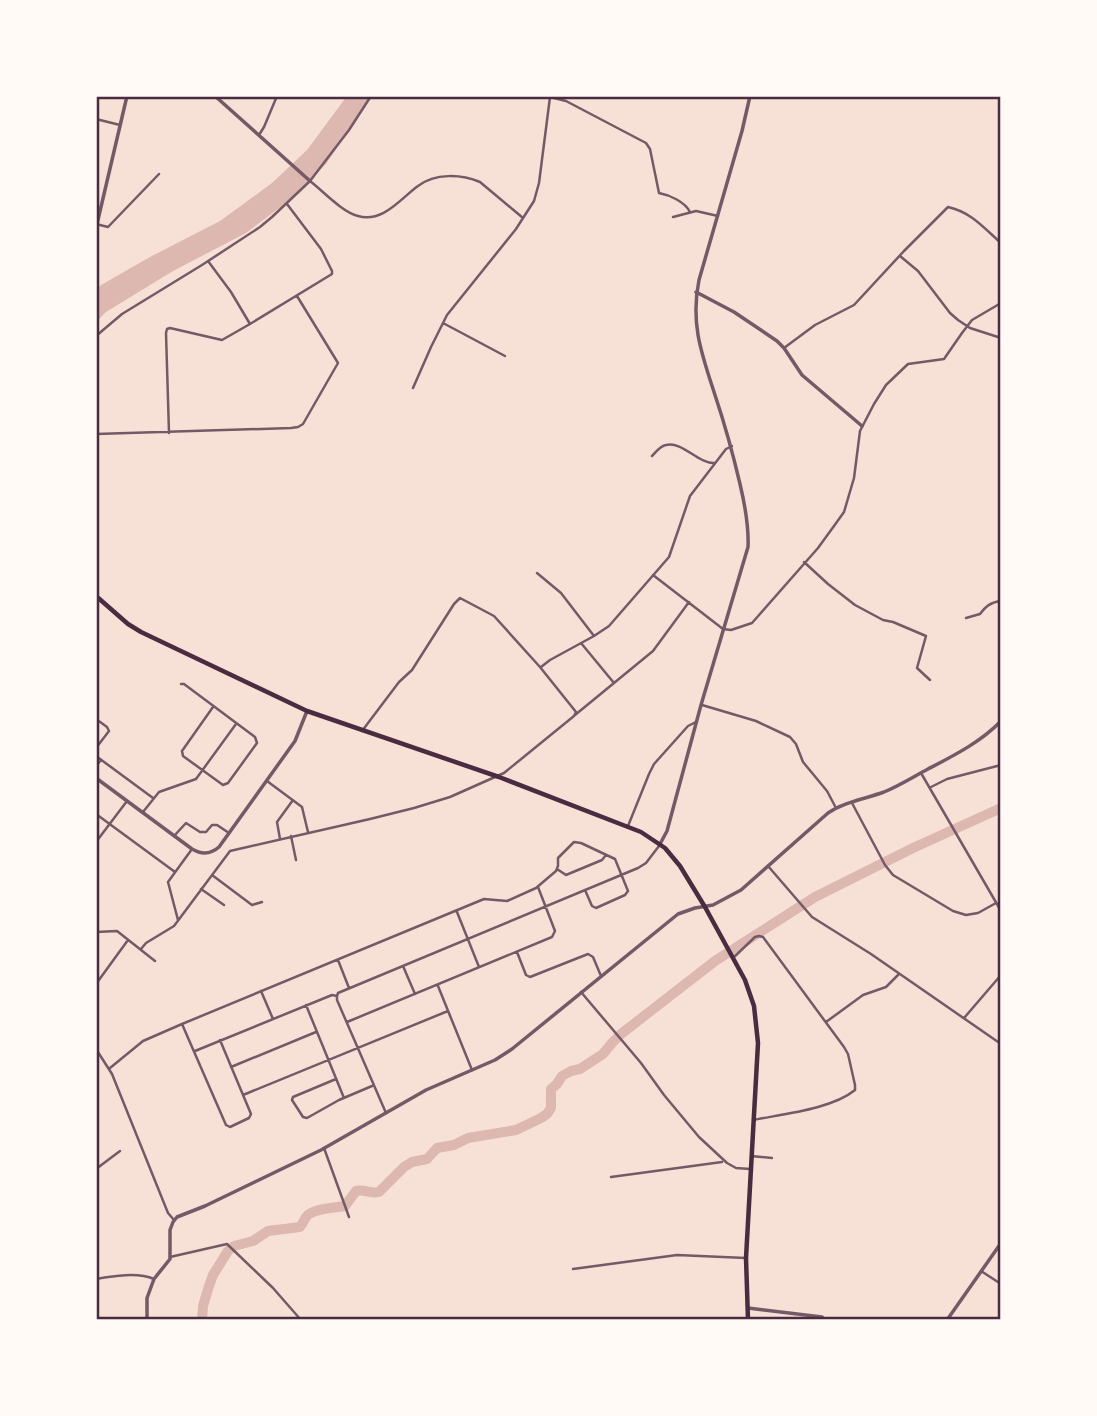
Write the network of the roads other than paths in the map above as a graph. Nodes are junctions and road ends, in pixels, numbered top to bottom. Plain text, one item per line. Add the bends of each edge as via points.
1 (127, 96) edge
2 (215, 96) edge
3 (277, 96) edge
4 (371, 96) edge
5 (750, 96) edge
6 (96, 119) edge
7 (121, 125) junction
8 (259, 135) junction
9 (159, 174) dead end
10 (309, 179) junction
11 (287, 204) junction
12 (690, 212) junction
13 (718, 216) junction
14 (673, 217) dead end
15 (523, 218) junction
16 (97, 224) edge
17 (1001, 243) edge
18 (900, 256) junction
19 (208, 261) junction
20 (696, 292) junction
21 (296, 295) junction
22 (1001, 303) edge
23 (443, 323) junction
24 (250, 324) junction
25 (967, 327) junction
26 (96, 336) edge
27 (1001, 338) edge
28 (784, 348) junction
29 (505, 356) dead end
30 (413, 388) dead end
31 (862, 426) junction
32 (169, 433) junction
33 (96, 434) edge
34 (732, 446) junction
35 (652, 456) dead end
36 (715, 463) junction
37 (804, 562) junction
38 (537, 573) dead end
39 (653, 575) junction
40 (96, 596) edge
41 (1001, 601) edge
42 (689, 602) junction
43 (966, 618) dead end
44 (723, 629) junction
45 (594, 636) junction
46 (581, 643) junction
47 (540, 667) junction
48 (930, 680) dead end
49 (614, 683) junction
50 (181, 684) dead end
51 (701, 705) junction
52 (214, 707) junction
53 (307, 711) junction
54 (575, 715) junction
55 (96, 719) edge
56 (696, 722) junction
57 (1001, 722) edge
58 (237, 723) junction
59 (362, 731) junction
60 (96, 748) edge
61 (96, 756) edge
62 (101, 760) junction
63 (1001, 765) edge
64 (96, 766) edge
65 (203, 770) junction
66 (921, 773) junction
67 (499, 777) junction
68 (96, 778) edge
69 (267, 781) junction
70 (930, 788) junction
71 (153, 798) junction
72 (293, 800) junction
73 (127, 801) junction
74 (852, 803) junction
75 (836, 808) junction
76 (143, 812) junction
77 (96, 814) edge
78 (110, 824) junction
79 (628, 827) junction
80 (308, 832) junction
81 (229, 833) junction
82 (174, 836) junction
83 (290, 836) junction
84 (280, 839) junction
85 (96, 842) edge
86 (660, 844) junction
87 (192, 849) junction
88 (606, 855) junction
89 (296, 860) dead end
90 (768, 866) junction
91 (557, 869) junction
92 (175, 872) junction
93 (212, 875) junction
94 (621, 875) junction
95 (538, 887) junction
96 (201, 889) junction
97 (585, 890) junction
98 (262, 902) dead end
99 (996, 903) junction
100 (224, 905) dead end
101 (546, 906) junction
102 (705, 907) junction
103 (456, 910) junction
104 (1001, 911) edge
105 (178, 920) junction
106 (96, 932) edge
107 (468, 939) junction
108 (128, 940) junction
109 (141, 949) junction
110 (517, 952) junction
111 (733, 958) junction
112 (338, 960) junction
113 (155, 961) dead end
114 (403, 966) junction
115 (479, 967) junction
116 (899, 974) junction
117 (1001, 975) edge
118 (601, 976) junction
119 (96, 984) edge
120 (437, 985) junction
121 (349, 988) junction
122 (261, 991) junction
123 (581, 992) junction
124 (415, 994) junction
125 (337, 996) junction
126 (306, 1005) junction
127 (448, 1011) junction
128 (964, 1018) junction
129 (272, 1019) junction
130 (346, 1022) junction
131 (826, 1022) junction
132 (182, 1024) junction
133 (317, 1032) junction
134 (220, 1040) junction
135 (1001, 1044) edge
136 (358, 1048) junction
137 (96, 1049) edge
138 (195, 1051) junction
139 (328, 1060) junction
140 (231, 1067) junction
141 (110, 1068) junction
142 (472, 1070) junction
143 (336, 1079) junction
144 (373, 1086) junction
145 (243, 1095) junction
146 (344, 1098) junction
147 (386, 1113) junction
148 (753, 1120) junction
149 (324, 1148) junction
150 (120, 1152) dead end
151 (751, 1156) junction
152 (772, 1158) dead end
153 (724, 1161) junction
154 (96, 1168) edge
155 (750, 1169) junction
156 (611, 1177) dead end
157 (349, 1217) dead end
158 (174, 1220) junction
159 (1001, 1243) edge
160 (170, 1257) junction
161 (746, 1258) junction
162 (573, 1269) dead end
163 (981, 1271) junction
164 (96, 1279) edge
165 (154, 1279) junction
166 (1001, 1284) edge
167 (748, 1308) junction
168 (147, 1320) edge
169 (300, 1320) edge
170 (748, 1320) edge
171 (825, 1320) edge
172 (947, 1320) edge

1 - 7 street
2 - 8 street
3 - 8 street
4 - 10 street
5 - 13 street
6 - 7 street
7 - 16 street
8 - 10 street
9 - 16 street via 108,227
10 - 11 street
10 - 15 street via 347,211 366,217 389,210 434,178 471,178
11 - 19 street
11 - 21 street via 321,249 332,272
12 - 13 street
12 - 14 street
12 - 15 street via 659,193 646,143 550,97 538,191
13 - 20 street
15 - 23 street
17 - 18 street via 978,220 948,207
18 - 25 street
18 - 28 street via 854,305
19 - 24 street
19 - 26 street via 122,314
20 - 28 street via 734,312
20 - 34 street via 698,339
21 - 24 street
21 - 32 street via 338,363 303,424
22 - 25 street
23 - 29 street
23 - 30 street
24 - 32 street via 222,340 167,329
25 - 27 street
25 - 31 street via 944,359 910,363 895,375
28 - 31 street via 802,375
31 - 37 street via 856,472 844,512
32 - 33 street
34 - 36 street
34 - 44 street via 749,531
35 - 36 street via 671,445
36 - 39 street via 690,496 669,557
37 - 44 street via 752,623
37 - 48 street via 855,604 926,636 917,668
38 - 45 street via 561,593
39 - 42 street
39 - 45 street via 614,621
40 - 53 main road via 141,632
41 - 43 street
42 - 44 street
42 - 49 street via 653,651
44 - 51 street
45 - 46 street
46 - 47 street
46 - 49 street
47 - 54 street
47 - 59 street via 494,616 460,598 412,670
49 - 54 street
50 - 52 street
51 - 56 street
51 - 75 street via 756,721 790,737
52 - 58 street
52 - 65 street via 182,750 183,756
53 - 59 main road
53 - 69 street via 295,741
54 - 67 street
55 - 60 street via 109,731
56 - 79 street via 654,764
56 - 86 street
57 - 66 street
58 - 65 street
58 - 65 street via 256,737 257,743 228,783 223,785
59 - 67 main road
61 - 62 street
62 - 64 street
62 - 71 street
63 - 70 street
65 - 71 street via 195,780
66 - 70 street
66 - 74 street
67 - 79 main road
67 - 80 street via 414,808
68 - 73 street
69 - 72 street
69 - 81 street
70 - 99 street
71 - 76 street
72 - 80 street via 302,808
72 - 84 street via 277,822
73 - 76 street
73 - 78 street
74 - 75 street
74 - 99 street via 893,875 963,915 978,914
75 - 90 street
76 - 82 street
77 - 78 street
78 - 85 street
78 - 92 street
79 - 86 main road
80 - 83 street
81 - 82 street via 216,825 201,832 186,823
81 - 87 street via 213,851
82 - 87 street
83 - 84 street
83 - 89 street
84 - 93 street via 230,851
86 - 94 street via 645,864
86 - 102 main road via 676,860
87 - 92 street
88 - 91 street via 566,875
88 - 91 street via 574,842 558,858
88 - 94 street via 615,859
90 - 102 street via 741,890
90 - 116 street via 811,915
91 - 95 street
92 - 105 street via 168,884
93 - 96 street
93 - 98 street via 252,905
94 - 97 street
94 - 97 street via 626,894 598,908 592,906
95 - 101 street
95 - 103 street via 507,901 486,898
96 - 100 street
96 - 105 street
97 - 101 street
99 - 104 street
101 - 107 street
101 - 110 street via 554,935
102 - 111 main road
102 - 118 street via 678,914
103 - 107 street
103 - 112 street
105 - 109 street
106 - 108 street via 114,930
107 - 114 street
107 - 115 street
108 - 109 street
108 - 119 street
109 - 113 street
110 - 115 street
110 - 118 street via 530,977 588,954
111 - 131 street via 761,936
111 - 148 main road via 756,1015
112 - 121 street
112 - 122 street
114 - 121 street
114 - 124 street
115 - 120 street
116 - 128 street
116 - 131 street via 886,987 863,995
117 - 128 street
118 - 123 street
120 - 124 street
120 - 127 street
121 - 125 street
122 - 129 street
122 - 132 street
123 - 142 street via 512,1049
123 - 153 street via 679,1115
124 - 130 street
125 - 126 street
125 - 130 street
126 - 129 street
126 - 133 street
127 - 136 street
127 - 142 street
128 - 135 street
129 - 134 street
130 - 136 street
131 - 148 street via 847,1052 855,1090 828,1104
132 - 138 street
132 - 141 street via 146,1039
133 - 139 street
133 - 140 street
134 - 138 street
134 - 140 street
136 - 139 street
136 - 144 street
137 - 141 street
138 - 145 street via 230,1127 251,1114
139 - 143 street
139 - 145 street
140 - 145 street
141 - 158 street
142 - 147 street
143 - 146 street
143 - 146 street via 292,1100 305,1118
144 - 146 street
144 - 147 street
147 - 149 street
148 - 151 main road
149 - 157 street
149 - 158 street
150 - 154 street
151 - 152 street
151 - 155 main road
153 - 155 street
153 - 156 street
155 - 161 main road
158 - 160 street
159 - 163 street
160 - 165 street
160 - 169 street via 228,1244
161 - 162 street via 677,1255
161 - 167 main road
163 - 166 street
163 - 172 street
164 - 165 street
165 - 168 street via 145,1306
167 - 170 main road
167 - 171 street

